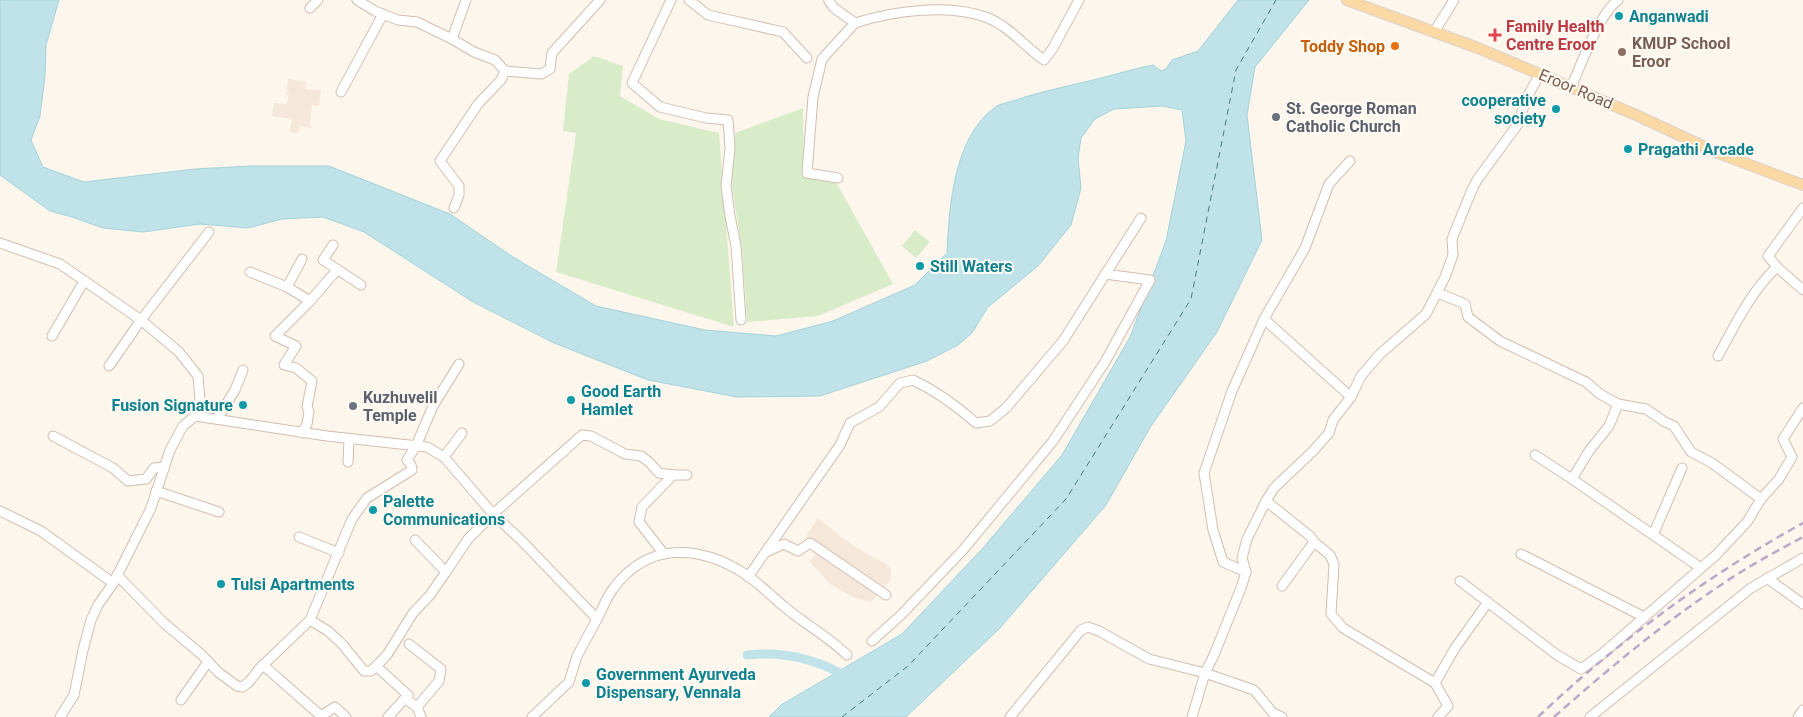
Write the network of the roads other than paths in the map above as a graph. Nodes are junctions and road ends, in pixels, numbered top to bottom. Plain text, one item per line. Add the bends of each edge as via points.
1 (318, 0) edge
2 (358, 0) edge
3 (466, 0) edge
4 (600, 0) edge
5 (671, 0) edge
6 (689, 0) edge
7 (830, 0) edge
8 (1078, 0) edge
9 (1346, 0) edge
10 (1454, 0) edge
11 (1618, 0) edge
12 (310, 8) dead end
13 (383, 14) junction
14 (855, 23) junction
15 (1434, 32) junction
16 (452, 39) junction
17 (807, 58) dead end
18 (505, 71) junction
19 (1540, 74) junction
20 (1571, 87) junction
21 (341, 92) dead end
22 (1350, 161) dead end
23 (838, 178) dead end
24 (1803, 184) edge
25 (454, 208) dead end
26 (1803, 208) edge
27 (1141, 218) dead end
28 (209, 232) dead end
29 (0, 243) edge
30 (333, 244) dead end
31 (302, 259) dead end
32 (1777, 268) junction
33 (337, 270) junction
34 (250, 272) dead end
35 (1105, 274) junction
36 (84, 281) junction
37 (361, 285) dead end
38 (287, 287) junction
39 (1803, 290) edge
40 (1438, 293) junction
41 (310, 301) junction
42 (1264, 318) junction
43 (141, 320) junction
44 (741, 320) dead end
45 (52, 336) dead end
46 (1718, 356) dead end
47 (459, 364) dead end
48 (109, 366) dead end
49 (243, 370) dead end
50 (1351, 397) junction
51 (1618, 404) junction
52 (1803, 408) edge
53 (195, 416) junction
54 (217, 419) junction
55 (302, 432) junction
56 (462, 433) dead end
57 (53, 436) dead end
58 (349, 439) junction
59 (416, 446) junction
60 (1535, 455) dead end
61 (444, 457) junction
62 (348, 462) dead end
63 (164, 468) junction
64 (1682, 468) dead end
65 (673, 475) junction
66 (687, 475) dead end
67 (1572, 479) junction
68 (156, 491) junction
69 (1760, 499) junction
70 (1266, 501) junction
71 (0, 511) edge
72 (219, 512) dead end
73 (493, 514) junction
74 (1653, 535) junction
75 (299, 536) dead end
76 (415, 540) dead end
77 (1314, 542) junction
78 (766, 552) junction
79 (339, 553) junction
80 (664, 554) junction
81 (1521, 554) dead end
82 (1803, 558) edge
83 (1701, 568) junction
84 (446, 572) junction
85 (1246, 572) junction
86 (748, 577) junction
87 (1767, 578) junction
88 (115, 579) junction
89 (1460, 581) dead end
90 (1282, 586) dead end
91 (886, 594) dead end
92 (1488, 602) junction
93 (1803, 604) edge
94 (1644, 617) junction
95 (597, 619) junction
96 (310, 620) junction
97 (872, 641) dead end
98 (409, 644) dead end
99 (847, 655) dead end
100 (208, 662) junction
101 (263, 665) junction
102 (376, 666) junction
103 (1204, 673) junction
104 (1435, 682) junction
105 (408, 695) junction
106 (181, 700) dead end
107 (417, 707) junction
108 (1803, 710) edge
109 (60, 717) edge
110 (346, 717) edge
111 (388, 717) edge
112 (421, 717) edge
113 (532, 717) edge
114 (1010, 717) edge
115 (1192, 717) edge
116 (1282, 717) edge
117 (1438, 717) edge
118 (1590, 717) edge
119 (1798, 717) edge

1 - 12 street
2 - 13 street
3 - 16 street
4 - 18 street via 552,53 550,69 541,74
5 - 44 street via 632,83 660,107 728,120 730,148 726,186 736,246
6 - 17 street via 708,15 783,32
7 - 14 street via 834,8
8 - 14 street via 1044,60 989,18 946,10 900,13
9 - 15 main road, Eroor Road
10 - 15 street
11 - 20 street via 1598,26
13 - 16 street via 416,22
13 - 21 street
14 - 23 street via 822,59 809,131 807,173
15 - 19 main road, Eroor Road
16 - 18 street via 495,60
18 - 25 street via 501,80 478,104 440,161 459,186
19 - 20 main road, Eroor Road
19 - 40 street via 1527,97 1518,124 1470,192 1452,239 1453,255
20 - 24 main road, Eroor Road via 1718,153
22 - 42 street via 1329,184 1305,248
26 - 32 street via 1768,256
27 - 35 street
28 - 43 street
29 - 36 street via 60,264
30 - 33 street via 323,260
31 - 38 street
32 - 39 street
32 - 46 street via 1763,280
33 - 37 street
33 - 41 street
34 - 38 street
35 - 78 street via 1063,341 1006,408 990,422 976,422 913,380 900,383 879,407 850,424 840,445
35 - 97 street via 1150,280 1079,404 1053,442 963,550
36 - 43 street
36 - 45 street
38 - 41 street
40 - 50 street via 1426,314 1380,354 1361,376
40 - 51 street via 1465,304 1468,317 1500,341 1586,382
41 - 55 street via 275,336 296,346 284,365 296,368 312,381 307,424
42 - 50 street
42 - 85 street via 1232,391 1204,473 1213,530 1223,562
43 - 48 street
43 - 53 street via 179,352 198,376 200,401
47 - 59 street via 434,406
49 - 54 street
50 - 70 street via 1333,420 1329,433 1274,488
51 - 67 street via 1609,426
51 - 69 street via 1646,409 1674,426 1692,452
52 - 69 street via 1783,439 1792,458 1779,479
53 - 54 street
53 - 63 street via 183,426
54 - 55 street
55 - 58 street
56 - 61 street
57 - 63 street via 114,468 128,481 146,479 154,468
58 - 59 street
58 - 62 street
59 - 61 street via 427,447
59 - 79 street via 407,460 412,470 367,498 352,519
60 - 67 street
61 - 73 street
63 - 68 street
64 - 74 street
65 - 66 street
65 - 73 street via 659,473 641,456 625,454 582,435
65 - 80 street via 642,507 639,522
67 - 74 street
68 - 72 street
68 - 88 street via 151,508
69 - 83 street via 1747,522
70 - 77 street
70 - 85 street via 1247,538 1242,558
71 - 88 street via 41,531
73 - 84 street via 468,540
73 - 95 street
74 - 83 street
75 - 79 street
76 - 84 street
77 - 90 street
77 - 104 street via 1330,555 1334,564 1331,614 1343,628
78 - 86 street
78 - 91 street via 784,544 798,551 810,543
79 - 96 street
80 - 86 street via 678,551 698,553
80 - 95 street via 654,555 630,570 612,589
81 - 94 street
82 - 87 street
83 - 94 street
84 - 102 street
85 - 103 street via 1236,604
86 - 99 street
87 - 93 street
87 - 118 street
88 - 100 street
88 - 109 street via 91,620 74,695
89 - 92 street
92 - 94 street via 1557,655 1581,669
92 - 104 street
95 - 113 street via 577,656 569,682
96 - 101 street
96 - 102 street via 342,644 364,671 371,671
98 - 107 street via 441,669 439,681
100 - 101 street via 242,687
100 - 106 street
101 - 110 street via 321,716 335,707
102 - 105 street
103 - 114 street via 1148,660 1088,627 1081,630
103 - 115 street
103 - 116 street via 1254,690 1273,713
104 - 117 street via 1448,706
105 - 107 street via 407,700
105 - 111 street
107 - 112 street
108 - 119 street

